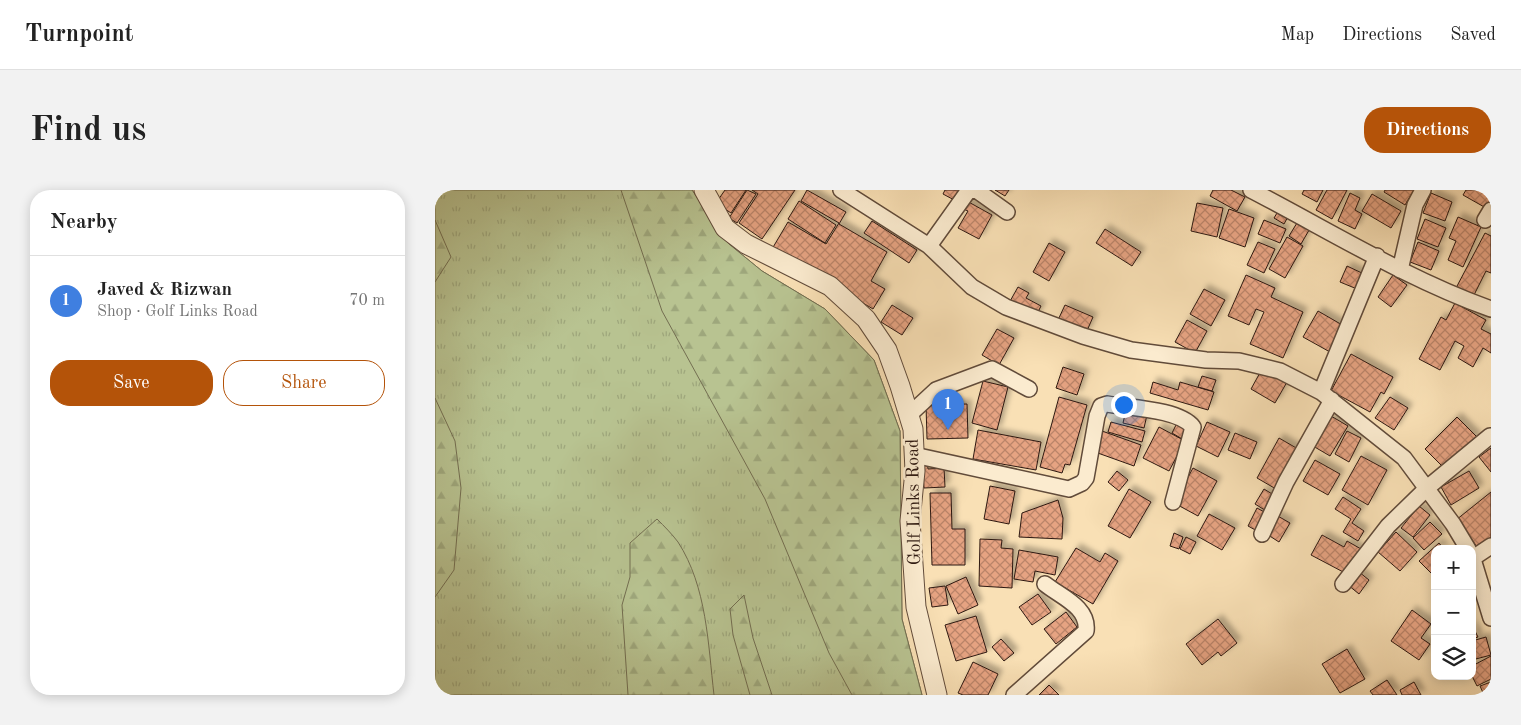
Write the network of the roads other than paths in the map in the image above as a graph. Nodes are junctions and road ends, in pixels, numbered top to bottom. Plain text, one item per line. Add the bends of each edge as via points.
1 (705, 190) edge
2 (841, 190) edge
3 (969, 190) edge
4 (976, 190) edge
5 (1251, 190) edge
6 (1423, 190) edge
7 (1007, 212) dead end
8 (929, 246) junction
9 (1377, 256) junction
10 (1399, 270) junction
11 (1491, 309) edge
12 (1029, 389) dead end
13 (1326, 396) junction
14 (909, 415) junction
15 (1490, 436) edge
16 (914, 455) junction
17 (1427, 488) junction
18 (1173, 502) dead end
19 (1262, 534) dead end
20 (1465, 545) edge
21 (1491, 546) edge
22 (1476, 552) edge
23 (1476, 570) edge
24 (1045, 584) dead end
25 (1343, 584) dead end
26 (1491, 618) edge
27 (937, 695) edge
28 (1014, 695) edge

1 - 14 street, Golf Links Road via 725,228 746,244 830,286 866,319 887,350
2 - 8 street
3 - 8 street
4 - 7 street
5 - 9 street
6 - 10 street via 1415,205
8 - 13 street via 972,286 1007,307 1083,336 1131,350 1239,361 1280,371
9 - 10 street
9 - 13 street
10 - 11 street
12 - 14 street via 992,369 936,390
13 - 17 street via 1404,458
13 - 19 street
14 - 16 street, Golf Links Road
15 - 17 street
16 - 18 street via 1069,489 1086,478 1101,406 1107,404 1173,415 1193,427
16 - 27 street, Golf Links Road via 911,522 916,607
17 - 20 street
17 - 25 street via 1388,526
21 - 22 street
23 - 26 street
24 - 28 street via 1080,608 1087,621 1086,631

